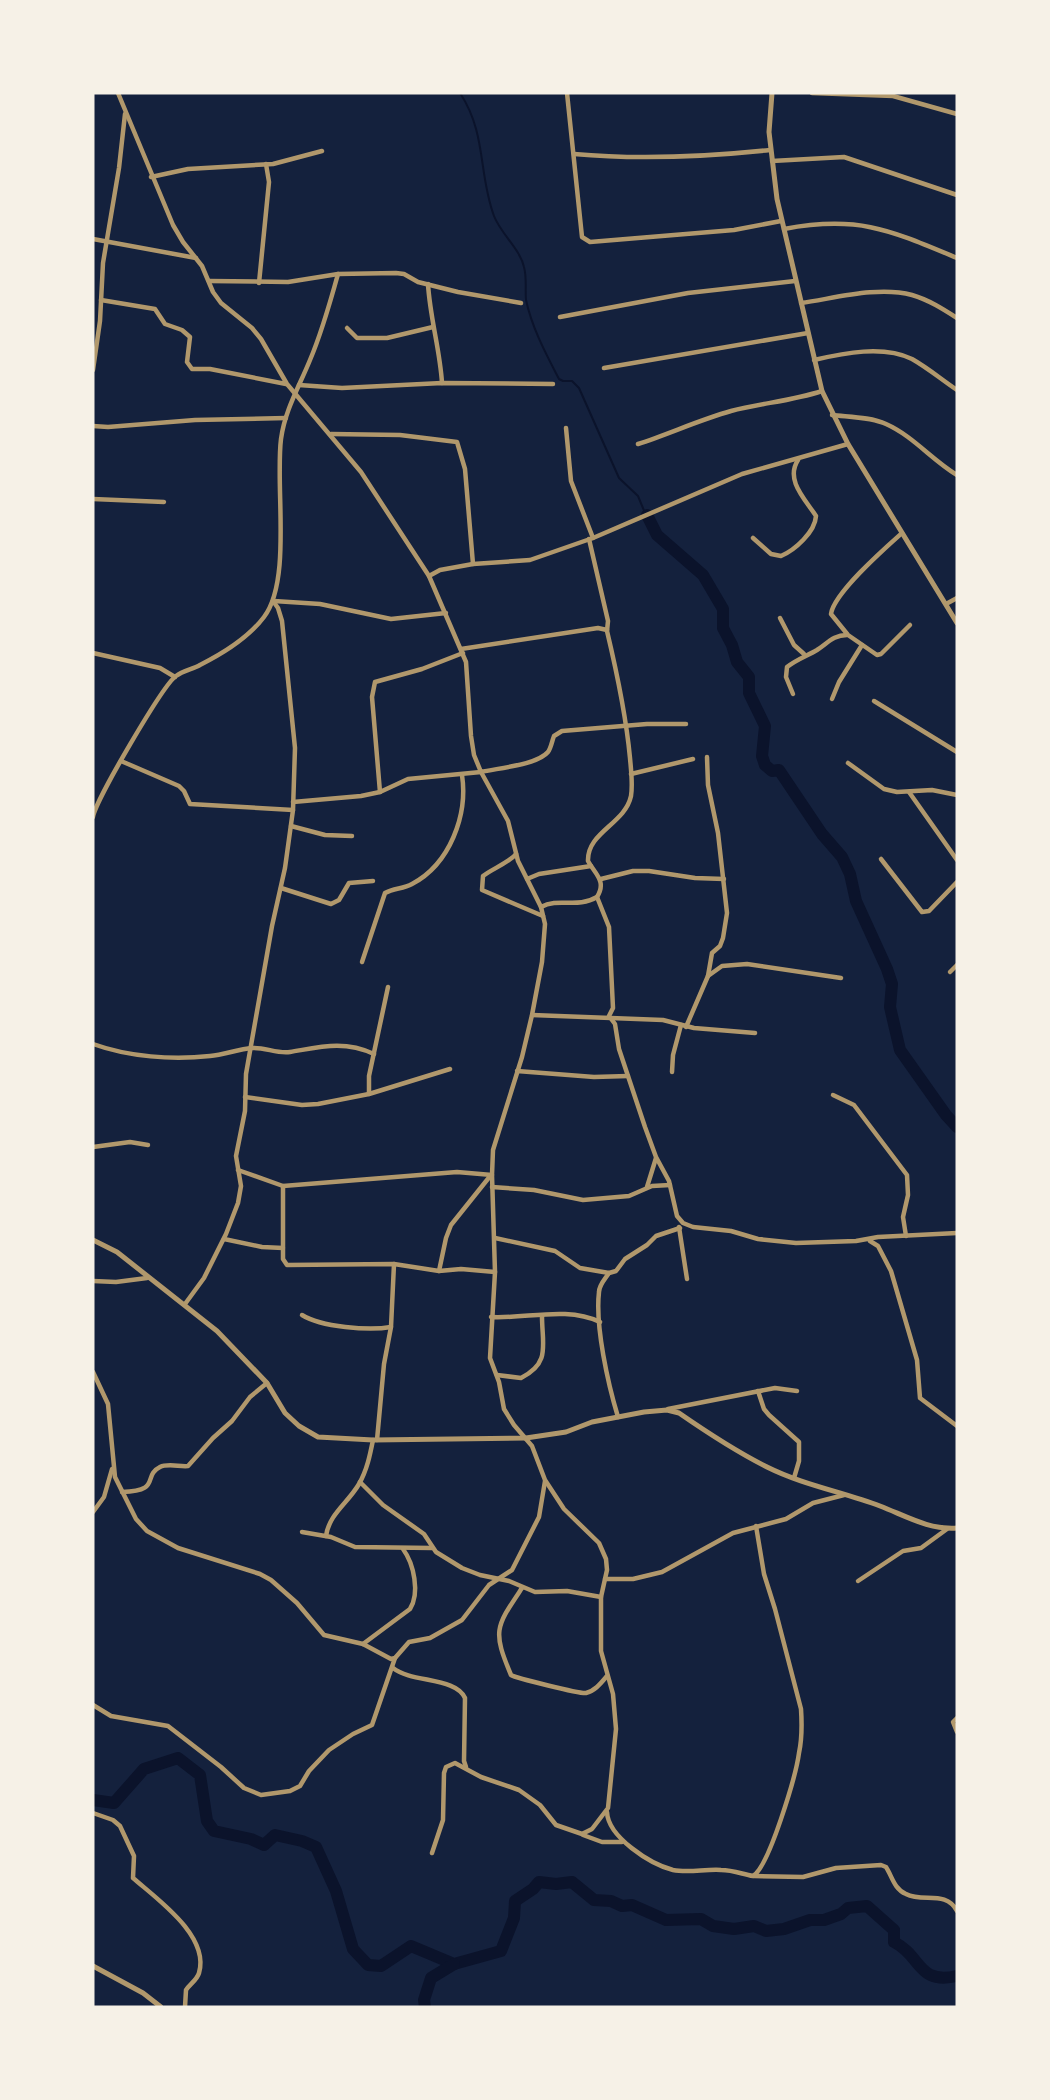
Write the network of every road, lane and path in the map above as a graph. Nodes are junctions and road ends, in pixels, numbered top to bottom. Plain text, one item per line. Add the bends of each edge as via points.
1 (118, 93) edge
2 (567, 93) edge
3 (772, 93) edge
4 (812, 93) edge
5 (126, 111) junction
6 (957, 114) edge
7 (769, 150) junction
8 (322, 151) dead end
9 (574, 153) junction
10 (771, 161) junction
11 (266, 164) junction
12 (151, 177) junction
13 (957, 195) edge
14 (780, 221) junction
15 (783, 229) junction
16 (93, 239) edge
17 (107, 240) junction
18 (197, 258) junction
19 (957, 258) edge
20 (338, 274) junction
21 (209, 281) junction
22 (795, 281) junction
23 (259, 283) junction
24 (428, 284) junction
25 (101, 300) junction
26 (521, 303) dead end
27 (801, 303) junction
28 (560, 317) dead end
29 (957, 318) edge
30 (433, 327) junction
31 (347, 328) dead end
32 (808, 333) junction
33 (813, 360) junction
34 (604, 368) dead end
35 (93, 370) edge
36 (442, 383) junction
37 (287, 384) junction
38 (553, 384) dead end
39 (298, 385) junction
40 (957, 390) edge
41 (822, 391) junction
42 (294, 393) junction
43 (831, 415) junction
44 (286, 418) junction
45 (93, 426) edge
46 (566, 428) dead end
47 (330, 434) junction
48 (638, 444) dead end
49 (848, 444) junction
50 (799, 459) junction
51 (957, 475) edge
52 (93, 499) edge
53 (164, 502) dead end
54 (902, 533) junction
55 (753, 538) dead end
56 (591, 539) junction
57 (473, 564) junction
58 (429, 576) junction
59 (957, 598) edge
60 (273, 601) junction
61 (946, 604) junction
62 (446, 613) junction
63 (780, 618) dead end
64 (836, 623) junction
65 (957, 624) edge
66 (911, 625) dead end
67 (607, 631) junction
68 (848, 635) junction
69 (835, 636) junction
70 (862, 645) junction
71 (462, 651) junction
72 (93, 653) edge
73 (805, 655) junction
74 (175, 677) junction
75 (793, 694) dead end
76 (832, 699) dead end
77 (874, 701) dead end
78 (687, 724) dead end
79 (627, 725) junction
80 (957, 752) edge
81 (707, 757) dead end
82 (693, 759) dead end
83 (121, 761) junction
84 (848, 762) dead end
85 (481, 772) junction
86 (631, 774) junction
87 (462, 775) junction
88 (380, 792) junction
89 (909, 792) junction
90 (957, 794) edge
91 (293, 802) junction
92 (293, 810) junction
93 (93, 812) edge
94 (93, 817) edge
95 (291, 826) junction
96 (352, 836) dead end
97 (516, 854) junction
98 (881, 859) dead end
99 (957, 860) edge
100 (591, 866) junction
101 (527, 879) junction
102 (601, 879) junction
103 (724, 880) junction
104 (373, 881) dead end
105 (957, 882) edge
106 (281, 888) junction
107 (597, 897) junction
108 (541, 907) junction
109 (544, 916) junction
110 (362, 962) dead end
111 (957, 965) edge
112 (950, 972) dead end
113 (708, 976) junction
114 (841, 978) dead end
115 (388, 987) dead end
116 (532, 1015) junction
117 (609, 1016) junction
118 (684, 1026) junction
119 (755, 1033) dead end
120 (93, 1044) edge
121 (251, 1048) junction
122 (374, 1054) junction
123 (450, 1069) dead end
124 (517, 1070) junction
125 (671, 1072) dead end
126 (628, 1076) junction
127 (369, 1094) junction
128 (833, 1095) dead end
129 (245, 1097) junction
130 (148, 1145) dead end
131 (93, 1147) edge
132 (656, 1157) junction
133 (238, 1170) junction
134 (492, 1175) junction
135 (670, 1185) junction
136 (283, 1186) junction
137 (492, 1187) junction
138 (647, 1187) junction
139 (677, 1216) junction
140 (680, 1228) junction
141 (957, 1233) edge
142 (906, 1236) junction
143 (495, 1237) junction
144 (223, 1239) junction
145 (93, 1240) edge
146 (868, 1241) junction
147 (283, 1248) junction
148 (394, 1264) junction
149 (439, 1271) junction
150 (495, 1272) junction
151 (609, 1273) junction
152 (147, 1278) junction
153 (687, 1279) dead end
154 (93, 1281) edge
155 (185, 1304) junction
156 (302, 1315) dead end
157 (542, 1316) junction
158 (491, 1317) junction
159 (600, 1322) junction
160 (391, 1326) junction
161 (93, 1372) edge
162 (496, 1375) junction
163 (267, 1383) junction
164 (758, 1391) junction
165 (797, 1391) dead end
166 (667, 1410) junction
167 (618, 1417) junction
168 (957, 1426) edge
169 (526, 1438) junction
170 (375, 1440) junction
171 (113, 1465) junction
172 (794, 1478) junction
173 (545, 1480) junction
174 (360, 1482) junction
175 (122, 1492) junction
176 (844, 1495) junction
177 (93, 1512) edge
178 (757, 1526) junction
179 (957, 1528) edge
180 (947, 1529) junction
181 (302, 1532) dead end
182 (326, 1536) junction
183 (432, 1548) junction
184 (403, 1549) junction
185 (497, 1578) junction
186 (606, 1580) junction
187 (858, 1581) dead end
188 (522, 1588) junction
189 (601, 1598) junction
190 (363, 1644) junction
191 (395, 1658) junction
192 (393, 1668) junction
193 (607, 1676) junction
194 (93, 1704) edge
195 (957, 1718) edge
196 (957, 1732) edge
197 (467, 1768) junction
198 (608, 1808) junction
199 (93, 1813) edge
200 (582, 1834) junction
201 (624, 1842) junction
202 (432, 1853) dead end
203 (753, 1876) junction
204 (957, 1911) edge
205 (93, 1966) edge
206 (161, 2007) edge
207 (185, 2007) edge

1 - 5 street
2 - 9 street
3 - 7 street
4 - 6 street via 893,96
5 - 12 street
5 - 17 street
7 - 9 street via 623,158
7 - 10 street
8 - 11 street
9 - 14 street via 582,237 590,242 734,230
10 - 13 street via 844,158
10 - 14 street
11 - 12 street via 188,169
11 - 23 street via 270,182
12 - 18 street via 173,225
14 - 15 street
15 - 19 street via 833,223 873,226
15 - 22 street
16 - 17 street
17 - 18 street
17 - 25 street
18 - 21 street
20 - 23 street
20 - 24 street via 404,274
20 - 39 street via 321,332
21 - 23 street
21 - 37 street via 221,303 261,339
22 - 27 street
22 - 28 street via 699,291
24 - 26 street
24 - 30 street
25 - 35 street
25 - 37 street via 155,309 165,324 190,337 187,362 192,369
27 - 29 street via 905,293 936,304
27 - 32 street
30 - 31 street via 387,338 357,338
30 - 36 street
32 - 33 street
32 - 34 street
33 - 40 street via 862,352 902,355
33 - 41 street
36 - 38 street
36 - 39 street via 342,388
37 - 42 street
39 - 42 street
41 - 43 street
41 - 48 street via 732,411
42 - 44 street
42 - 47 street
43 - 49 street
43 - 51 street via 883,423
44 - 45 street
44 - 60 street
46 - 56 street via 571,481
47 - 57 street via 457,442 465,469
47 - 58 street via 361,472
49 - 50 street
49 - 54 street
50 - 55 street via 793,480 816,516 815,523 781,556 771,554
50 - 56 street via 741,474
52 - 53 street
54 - 61 street
54 - 64 street via 836,600 831,614
56 - 57 street via 530,561
56 - 67 street
57 - 58 street
58 - 62 street
59 - 61 street
60 - 62 street via 312,603 391,619
60 - 74 street via 246,634
60 - 91 street via 282,621 288,666 295,748
61 - 65 street
62 - 71 street
63 - 73 street via 794,645
64 - 68 street
64 - 69 street
66 - 70 street via 879,655
67 - 71 street via 598,628
67 - 79 street
68 - 69 street
68 - 70 street
69 - 73 street
70 - 76 street
71 - 85 street via 469,676 471,736
71 - 88 street via 422,669 375,682 372,697
72 - 74 street via 160,668
73 - 75 street via 787,667
74 - 83 street
77 - 80 street
78 - 79 street
79 - 85 street via 558,732 542,756
79 - 86 street
81 - 103 street
82 - 86 street
83 - 92 street via 179,786 190,804
83 - 93 street
84 - 89 street via 884,789
85 - 87 street
85 - 97 street via 508,821
86 - 100 street via 631,796 617,822 597,836 590,848
87 - 88 street via 408,779
87 - 110 street via 464,796 458,827 433,868 410,886 385,892
88 - 91 street
89 - 90 street
89 - 99 street
91 - 92 street
92 - 95 street
93 - 94 street
95 - 96 street
95 - 106 street
97 - 101 street
97 - 109 street via 485,873 482,890
98 - 105 street via 922,912 929,911
100 - 101 street
100 - 102 street
101 - 108 street
102 - 103 street via 649,871
102 - 107 street
103 - 113 street via 726,922
104 - 106 street via 349,883 331,904
106 - 121 street
107 - 108 street via 582,904
107 - 117 street via 609,927 613,1008
108 - 109 street
109 - 116 street via 542,962
111 - 112 street
113 - 114 street via 722,966 747,964
113 - 118 street
115 - 122 street
116 - 117 street
116 - 124 street
117 - 118 street
117 - 126 street
118 - 119 street
118 - 125 street
120 - 121 street via 122,1053 196,1057
121 - 122 street via 279,1052 341,1044
121 - 129 street
122 - 127 street
123 - 127 street
124 - 126 street
124 - 134 street via 493,1150
126 - 132 street
127 - 129 street via 302,1105
128 - 142 street via 854,1105 907,1175
129 - 133 street
130 - 131 street via 130,1142
132 - 135 street
132 - 138 street
133 - 136 street
133 - 144 street via 238,1203
134 - 136 street via 457,1172
134 - 137 street
134 - 149 street via 452,1225
135 - 138 street
135 - 139 street
136 - 147 street
137 - 138 street via 534,1189 583,1200 629,1196
137 - 143 street
139 - 140 street
139 - 146 street via 693,1227 770,1241
140 - 151 street via 656,1236
140 - 153 street
141 - 142 street
142 - 146 street
143 - 150 street
143 - 151 street via 555,1251 580,1268
144 - 147 street
144 - 155 street
145 - 152 street via 117,1252
146 - 168 street via 878,1246 891,1271 917,1360 920,1398
147 - 148 street via 284,1263 291,1266
148 - 149 street
148 - 160 street
149 - 150 street
150 - 158 street
151 - 159 street via 598,1293
152 - 154 street
152 - 155 street
155 - 163 street
156 - 160 street via 321,1324
157 - 158 street
157 - 159 street via 561,1313
157 - 162 street via 540,1365 521,1378
158 - 162 street via 490,1359
159 - 167 street
160 - 170 street
161 - 171 street via 108,1404
162 - 169 street via 504,1409
163 - 170 street via 285,1413 307,1432 328,1438
163 - 175 street via 188,1466 160,1467 143,1490
164 - 165 street
164 - 166 street
164 - 172 street via 764,1409 799,1442
166 - 167 street
166 - 172 street via 766,1467
167 - 169 street
169 - 170 street
169 - 173 street
170 - 174 street
171 - 175 street
171 - 177 street via 104,1497
172 - 176 street
173 - 185 street via 541,1509 529,1539 512,1570
173 - 186 street via 574,1521 598,1543 606,1559
174 - 182 street via 330,1521
174 - 183 street via 424,1534
175 - 190 street via 136,1519 153,1535 178,1548 260,1574 283,1590 324,1635
176 - 178 street
176 - 180 street
178 - 186 street via 733,1533 662,1572
178 - 203 street via 764,1574 802,1720 799,1756 785,1807 767,1856
179 - 180 street
180 - 187 street
181 - 182 street
182 - 184 street via 355,1547
183 - 184 street
183 - 185 street via 462,1568
184 - 190 street via 415,1586 413,1603
185 - 188 street
185 - 191 street via 462,1619 430,1638 409,1642
186 - 189 street
188 - 189 street
188 - 193 street via 502,1618 498,1634 512,1675 583,1694 597,1688
189 - 193 street via 601,1651
190 - 191 street via 385,1658
191 - 192 street
192 - 194 street via 372,1724 329,1750 300,1786 270,1794 244,1788 168,1726 111,1716
192 - 197 street via 463,1693
193 - 198 street via 617,1729
195 - 196 street via 953,1722
197 - 200 street via 519,1790 541,1805 556,1825
197 - 202 street via 455,1763 446,1767 443,1820
198 - 200 street via 592,1829
198 - 201 street via 609,1824
199 - 207 street via 120,1826 134,1856 133,1878 189,1930 201,1958 197,1978 186,1990
200 - 201 street via 602,1842
201 - 203 street via 673,1870 732,1870
203 - 204 street via 803,1877 836,1868 881,1865 905,1894 941,1898
205 - 206 street

